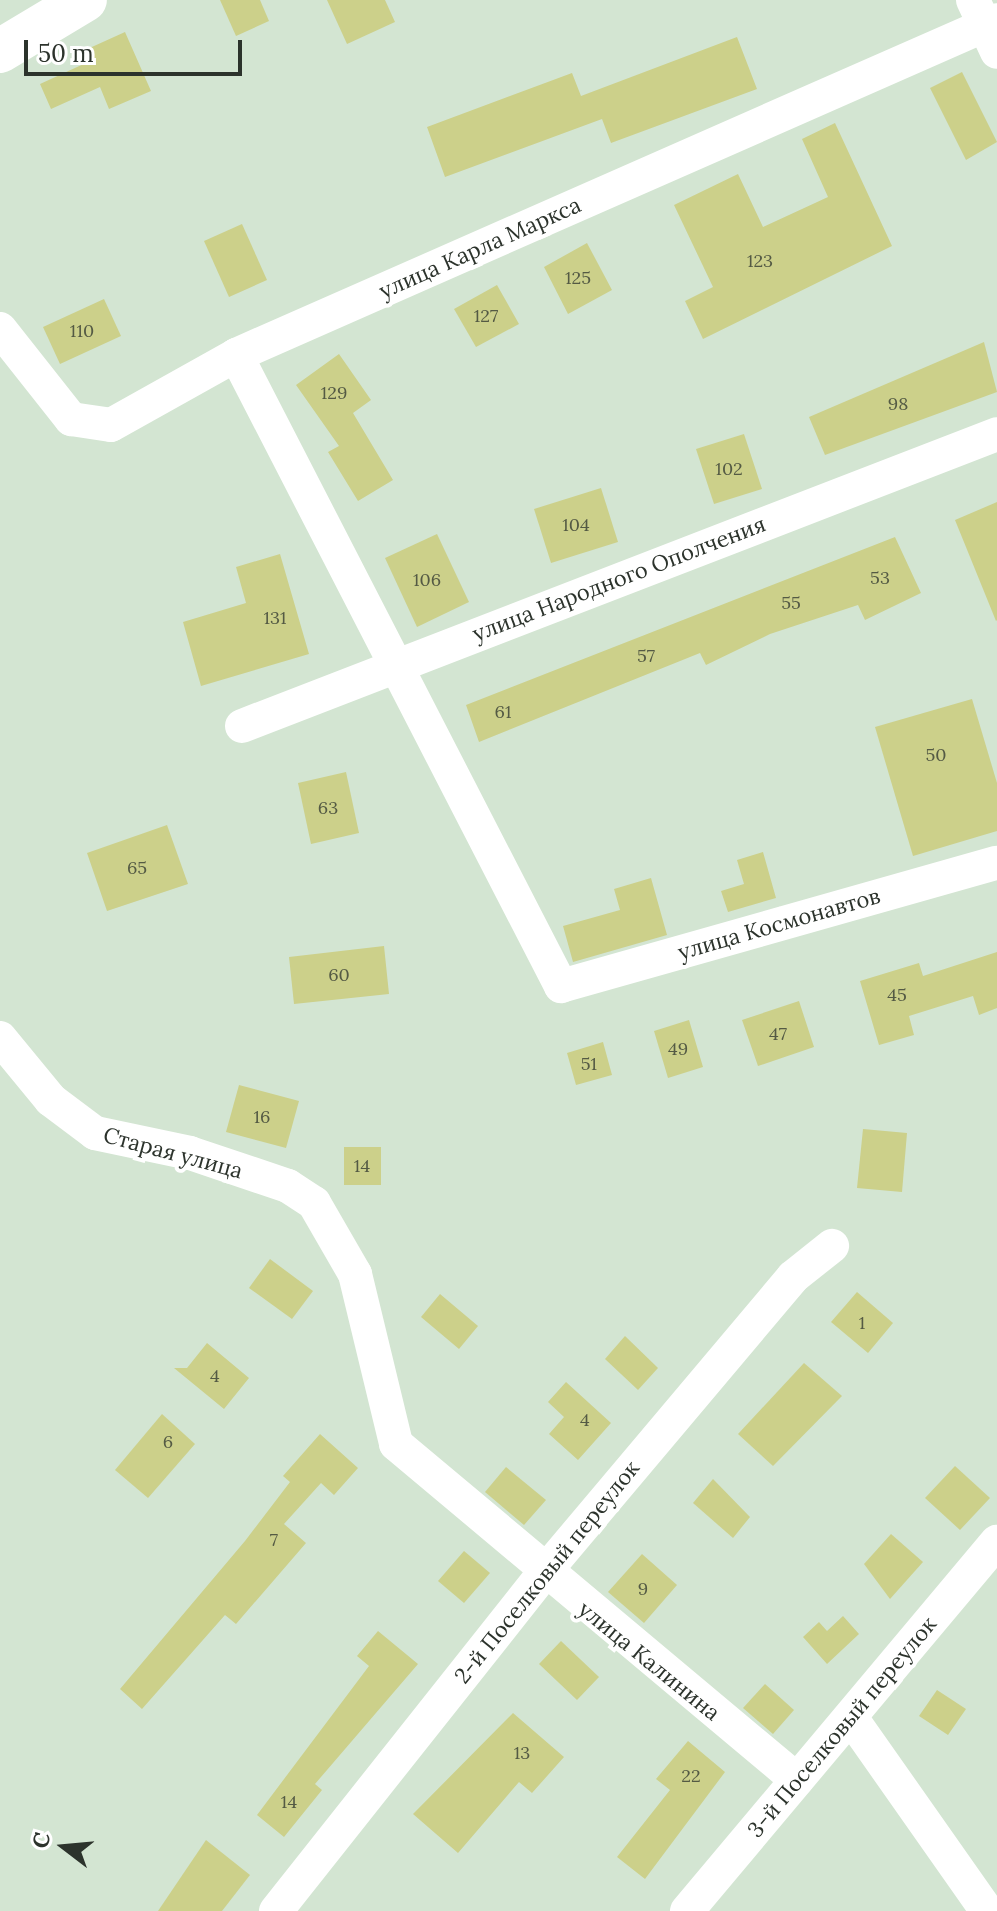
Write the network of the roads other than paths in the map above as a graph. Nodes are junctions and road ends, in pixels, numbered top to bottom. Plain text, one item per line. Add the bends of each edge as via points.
1 (85, 0) edge
2 (988, 24) edge
3 (0, 51) edge
4 (0, 329) edge
5 (236, 355) junction
6 (997, 434) edge
7 (392, 666) junction
8 (242, 726) dead end
9 (997, 863) edge
10 (0, 1038) edge
11 (832, 1246) dead end
12 (396, 1444) joint
13 (997, 1542) edge
14 (543, 1574) junction
15 (852, 1719) junction
16 (797, 1780) junction
17 (276, 1911) edge
18 (687, 1911) edge
19 (987, 1911) edge

1 - 3 street
2 - 5 street, улица Карла Маркса
4 - 5 street, улица Карла Маркса via 71,419 111,425
5 - 7 street
6 - 7 street, улица Народного Ополчения
7 - 8 street, улица Народного Ополчения
7 - 9 street, улица Космонавтов via 561,986
10 - 12 street, Старая улица via 51,1100 95,1133 190,1153 288,1186 314,1203 355,1274
11 - 14 street, 2-й Поселковый переулок via 793,1277
12 - 14 street, улица Калинина
13 - 15 street, 3-й Поселковый переулок
14 - 16 street, улица Калинина
14 - 17 street, 2-й Поселковый переулок
15 - 16 street, 3-й Поселковый переулок
15 - 19 street
16 - 18 street, 3-й Поселковый переулок

